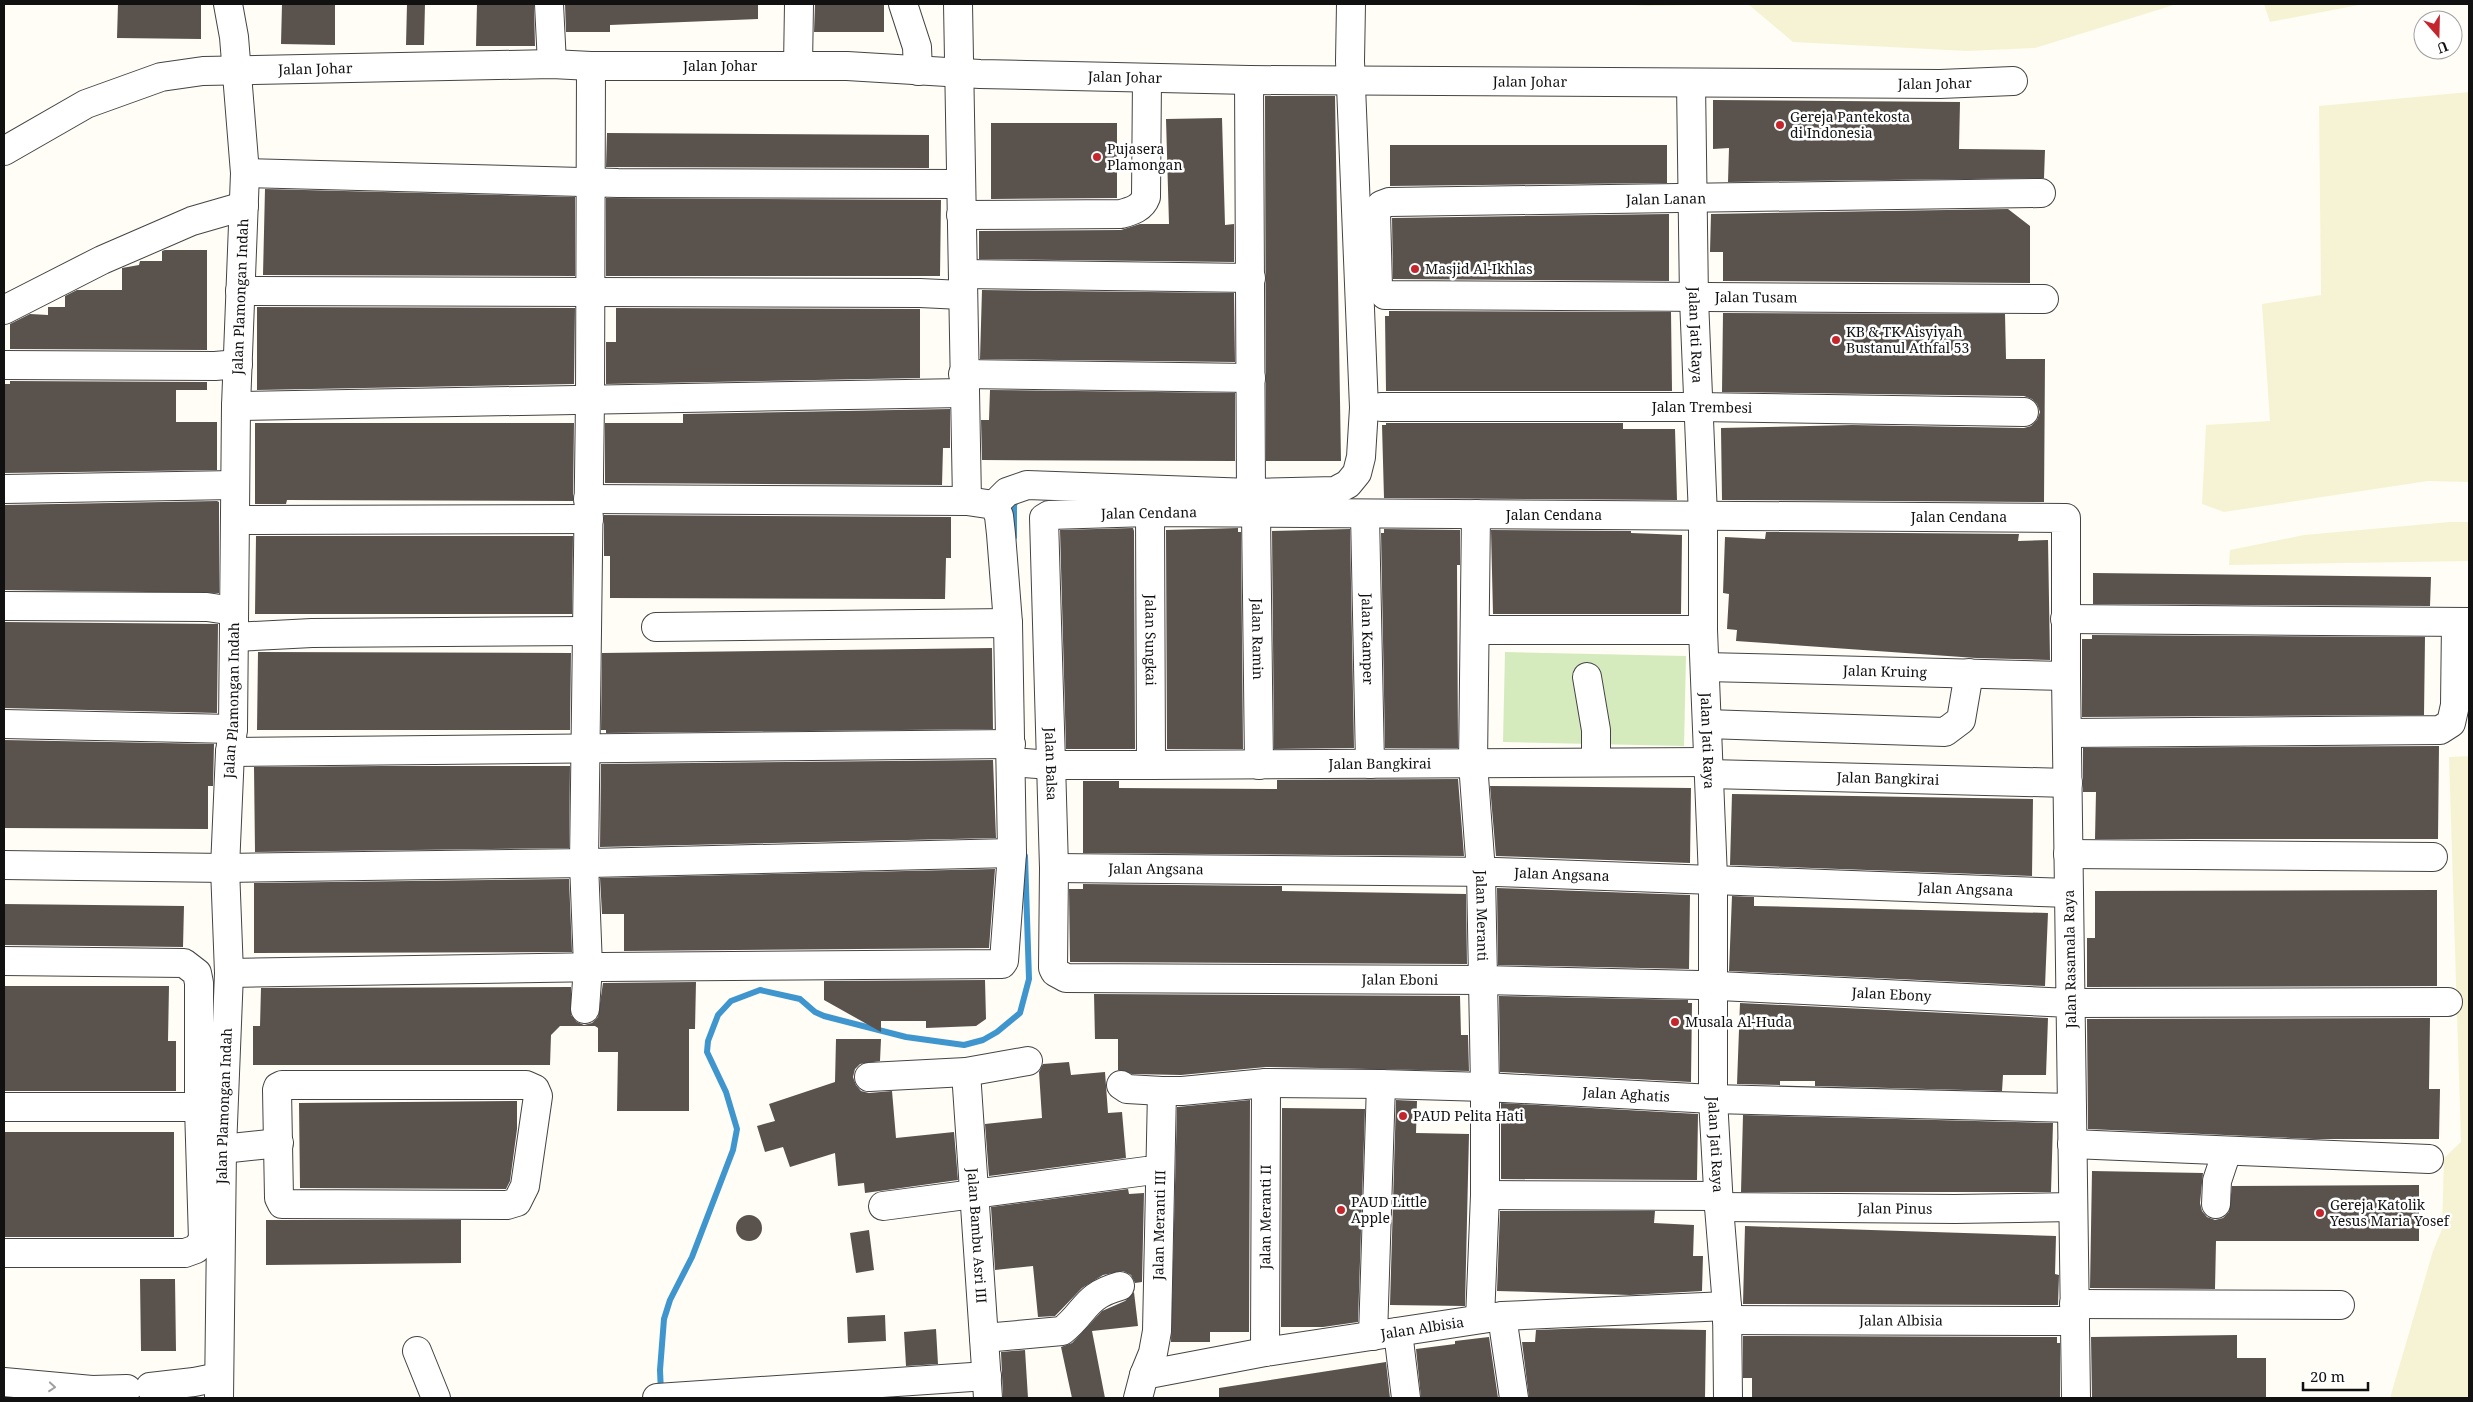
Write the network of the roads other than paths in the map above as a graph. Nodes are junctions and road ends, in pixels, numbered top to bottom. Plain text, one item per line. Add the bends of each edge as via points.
1 (228, 4) edge
2 (549, 4) edge
3 (799, 4) edge
4 (903, 4) edge
5 (958, 4) edge
6 (1350, 16) edge
7 (552, 64) junction
8 (960, 64) junction
9 (592, 66) junction
10 (798, 66) junction
11 (1350, 70) junction
12 (918, 71) junction
13 (237, 72) junction
14 (1148, 78) junction
15 (1250, 80) junction
16 (2013, 81) dead end
17 (1691, 83) junction
18 (4, 151) edge
19 (245, 173) junction
20 (592, 182) junction
21 (960, 184) junction
22 (2041, 193) dead end
23 (1691, 198) junction
24 (244, 206) junction
25 (961, 215) junction
26 (1366, 236) junction
27 (1251, 278) junction
28 (962, 284) junction
29 (240, 291) junction
30 (1380, 291) joint
31 (590, 292) junction
32 (1694, 299) junction
33 (2044, 299) dead end
34 (4, 310) edge
35 (238, 364) junction
36 (4, 365) edge
37 (1251, 378) junction
38 (963, 384) junction
39 (590, 400) junction
40 (236, 406) junction
41 (1381, 407) dead end
42 (1698, 407) junction
43 (2024, 412) dead end
44 (234, 485) junction
45 (4, 489) edge
46 (966, 501) junction
47 (1253, 503) junction
48 (994, 504) junction
49 (588, 509) junction
50 (1150, 512) junction
51 (1366, 514) junction
52 (1476, 514) junction
53 (1703, 516) junction
54 (236, 520) junction
55 (2068, 520) joint
56 (1042, 522) joint
57 (4, 606) edge
58 (2065, 619) junction
59 (2463, 622) edge
60 (234, 624) junction
61 (1008, 624) junction
62 (656, 627) dead end
63 (1475, 630) junction
64 (1704, 630) junction
65 (586, 631) junction
66 (1705, 667) junction
67 (1969, 673) junction
68 (2066, 676) junction
69 (1588, 677) dead end
70 (4, 724) edge
71 (1707, 724) junction
72 (2067, 733) junction
73 (231, 741) junction
74 (585, 749) junction
75 (1027, 760) junction
76 (1596, 762) junction
77 (1473, 763) junction
78 (1259, 764) junction
79 (1370, 764) junction
80 (1151, 766) junction
81 (1709, 768) junction
82 (2068, 783) junction
83 (1012, 853) junction
84 (2068, 854) junction
85 (2433, 857) dead end
86 (584, 863) junction
87 (4, 865) edge
88 (225, 868) junction
89 (1054, 868) junction
90 (1481, 872) junction
91 (1713, 878) junction
92 (2069, 893) junction
93 (4, 960) edge
94 (588, 967) junction
95 (228, 973) junction
96 (1088, 977) joint
97 (1482, 980) junction
98 (1712, 985) junction
99 (2448, 1002) dead end
100 (2070, 1004) junction
101 (586, 1009) dead end
102 (1028, 1060) dead end
103 (966, 1072) junction
104 (869, 1077) dead end
105 (1266, 1083) junction
106 (1380, 1084) junction
107 (1121, 1085) dead end
108 (1485, 1087) junction
109 (1172, 1091) junction
110 (1713, 1099) junction
111 (199, 1107) junction
112 (4, 1108) edge
113 (2072, 1108) junction
114 (279, 1143) junction
115 (2072, 1144) junction
116 (222, 1149) junction
117 (2227, 1151) junction
118 (2429, 1159) dead end
119 (1146, 1171) dead end
120 (974, 1193) junction
121 (1485, 1195) junction
122 (1718, 1202) junction
123 (2216, 1204) dead end
124 (883, 1206) dead end
125 (2073, 1207) junction
126 (4, 1252) edge
127 (1120, 1286) dead end
128 (2340, 1305) dead end
129 (2074, 1312) junction
130 (1727, 1313) junction
131 (1491, 1317) junction
132 (1385, 1334) junction
133 (984, 1338) junction
134 (418, 1351) dead end
135 (1265, 1352) junction
136 (4, 1382) edge
137 (988, 1387) edge
138 (1141, 1387) edge
139 (219, 1388) edge
140 (141, 1391) edge
141 (663, 1397) edge
142 (436, 1398) edge
143 (1406, 1398) edge
144 (1514, 1398) edge
145 (1728, 1398) edge
146 (2076, 1398) edge

1 - 13 street, Jalan Plamongan Indah
2 - 7 street
3 - 10 street
4 - 12 street via 917,47
5 - 8 street
6 - 11 street
7 - 9 street, Jalan Johar
7 - 13 street, Jalan Johar
8 - 12 street, Jalan Johar
8 - 14 street, Jalan Johar
8 - 21 street
9 - 10 street, Jalan Johar
9 - 20 street
10 - 12 street, Jalan Johar
11 - 15 street, Jalan Johar
11 - 17 street, Jalan Johar
11 - 26 street
13 - 18 street, Jalan Johar via 203,71 161,77 86,104
13 - 19 street, Jalan Plamongan Indah
14 - 15 street, Jalan Johar
14 - 25 street via 1146,196 1139,207 1121,214
15 - 27 street, Jalan Ramin
16 - 17 street, Jalan Johar via 1940,84
17 - 23 street, Jalan Jati Raya
19 - 20 street
19 - 24 street, Jalan Plamongan Indah
20 - 21 street
20 - 31 street
21 - 25 street
22 - 23 street, Jalan Lanan
23 - 26 street, Jalan Lanan via 1389,202 1380,205
23 - 32 street, Jalan Jati Raya
24 - 29 street, Jalan Plamongan Indah
24 - 34 street via 165,232
25 - 28 street
26 - 30 street, Jalan Lanan
26 - 47 street via 1364,408 1357,473 1348,484 1335,491
27 - 28 street
27 - 37 street, Jalan Ramin
28 - 31 street via 920,293
28 - 38 street
29 - 31 street
29 - 35 street, Jalan Plamongan Indah
30 - 32 street, Jalan Tusam via 1385,295
31 - 39 street
32 - 33 street, Jalan Tusam
32 - 42 street, Jalan Jati Raya
35 - 36 street
35 - 40 street, Jalan Plamongan Indah
37 - 38 street
37 - 47 street, Jalan Ramin
38 - 39 street
38 - 46 street
39 - 40 street
39 - 49 street
40 - 44 street, Jalan Plamongan Indah
41 - 42 street, Jalan Trembesi
42 - 43 street, Jalan Trembesi
42 - 53 street, Jalan Jati Raya
44 - 45 street
44 - 54 street, Jalan Plamongan Indah
46 - 48 street
46 - 49 street
47 - 48 street via 1027,485 1007,492
47 - 50 street, Jalan Cendana
47 - 51 street, Jalan Cendana
47 - 78 street, Jalan Ramin
48 - 61 street via 999,516
49 - 54 street
49 - 65 street
50 - 56 street, Jalan Cendana via 1049,515
50 - 80 street, Jalan Sungkai
51 - 52 street, Jalan Cendana
51 - 79 street, Jalan Kamper
52 - 53 street, Jalan Cendana
52 - 63 street, Jalan Meranti
53 - 55 street, Jalan Cendana
53 - 64 street, Jalan Jati Raya
54 - 60 street, Jalan Plamongan Indah
55 - 58 street, Jalan Rasamala Raya
56 - 75 street, Jalan Balsa
57 - 60 street via 207,607
58 - 59 street
58 - 68 street, Jalan Rasamala Raya
59 - 72 street via 2455,705 2451,722 2440,730
60 - 65 street via 312,633
60 - 73 street, Jalan Plamongan Indah
61 - 62 street
61 - 75 street
63 - 64 street
63 - 77 street, Jalan Meranti
64 - 66 street, Jalan Jati Raya
65 - 74 street
66 - 67 street, Jalan Kruing
66 - 71 street, Jalan Jati Raya
67 - 68 street, Jalan Kruing
67 - 71 street via 1961,720 1945,732
68 - 72 street, Jalan Rasamala Raya
69 - 76 street via 1596,730
70 - 73 street, Jalan Bangkirai
71 - 81 street, Jalan Jati Raya
72 - 82 street, Jalan Rasamala Raya
73 - 74 street, Jalan Bangkirai
73 - 88 street, Jalan Plamongan Indah
74 - 75 street, Jalan Bangkirai
74 - 86 street
75 - 80 street, Jalan Bangkirai
75 - 83 street
75 - 89 street, Jalan Balsa
76 - 77 street, Jalan Bangkirai
76 - 81 street, Jalan Bangkirai
77 - 79 street, Jalan Bangkirai
77 - 90 street, Jalan Meranti
78 - 79 street, Jalan Bangkirai
78 - 80 street, Jalan Bangkirai
81 - 82 street, Jalan Bangkirai
81 - 91 street, Jalan Jati Raya
82 - 84 street, Jalan Rasamala Raya
83 - 86 street
83 - 94 street via 1004,960 999,966
84 - 85 street
84 - 92 street, Jalan Rasamala Raya
86 - 88 street
86 - 94 street
87 - 88 street
88 - 95 street, Jalan Plamongan Indah
89 - 90 street, Jalan Angsana
89 - 96 street, Jalan Balsa via 1053,968 1066,978
90 - 91 street, Jalan Angsana
90 - 97 street, Jalan Meranti
91 - 92 street, Jalan Angsana
91 - 98 street, Jalan Jati Raya
92 - 100 street, Jalan Rasamala Raya
93 - 111 street via 184,963 190,966 197,973 200,984
94 - 95 street
94 - 101 street
95 - 116 street, Jalan Plamongan Indah
96 - 97 street, Jalan Eboni
97 - 98 street, Jalan Eboni
97 - 108 street, Jalan Meranti
98 - 100 street, Jalan Ebony
98 - 110 street, Jalan Jati Raya
99 - 100 street, Jalan Ebony
100 - 113 street, Jalan Rasamala Raya
102 - 103 street
103 - 104 street
103 - 120 street, Jalan Bambu Asri III
105 - 106 street, Jalan Aghatis
105 - 109 street, Jalan Aghatis
105 - 135 street, Jalan Meranti II
106 - 108 street, Jalan Aghatis
106 - 132 street
107 - 109 street, Jalan Aghatis via 1127,1089
108 - 110 street, Jalan Aghatis
108 - 121 street, Jalan Meranti
109 - 138 street, Jalan Meranti III via 1157,1330
110 - 113 street, Jalan Aghatis
110 - 122 street, Jalan Jati Raya
111 - 112 street
111 - 126 street via 203,1240 196,1249 185,1253
113 - 115 street, Jalan Rasamala Raya
114 - 114 street via 277,1090 282,1086 526,1085 535,1089 538,1096 525,1186 517,1202 507,1205 282,1204 279,1198
114 - 116 street
115 - 117 street
115 - 125 street, Jalan Rasamala Raya
116 - 139 street, Jalan Plamongan Indah
117 - 118 street
117 - 123 street via 2217,1181
119 - 120 street
120 - 124 street
120 - 133 street, Jalan Bambu Asri III
121 - 122 street, Jalan Pinus
121 - 131 street, Jalan Meranti
122 - 125 street, Jalan Pinus via 1945,1209
122 - 130 street, Jalan Jati Raya
125 - 129 street, Jalan Rasamala Raya
127 - 133 street via 1100,1292 1086,1302 1072,1324 1062,1331
128 - 129 street, Jalan Albisia
129 - 130 street, Jalan Albisia
129 - 146 street, Jalan Rasamala Raya
130 - 131 street, Jalan Albisia
130 - 145 street, Jalan Jati Raya
131 - 132 street, Jalan Albisia
131 - 144 street, Jalan Meranti
132 - 135 street, Jalan Albisia
132 - 143 street
133 - 137 street, Jalan Bambu Asri III
134 - 142 street
135 - 138 street, Jalan Albisia
136 -> 140 street
137 - 141 street
139 - 140 street

